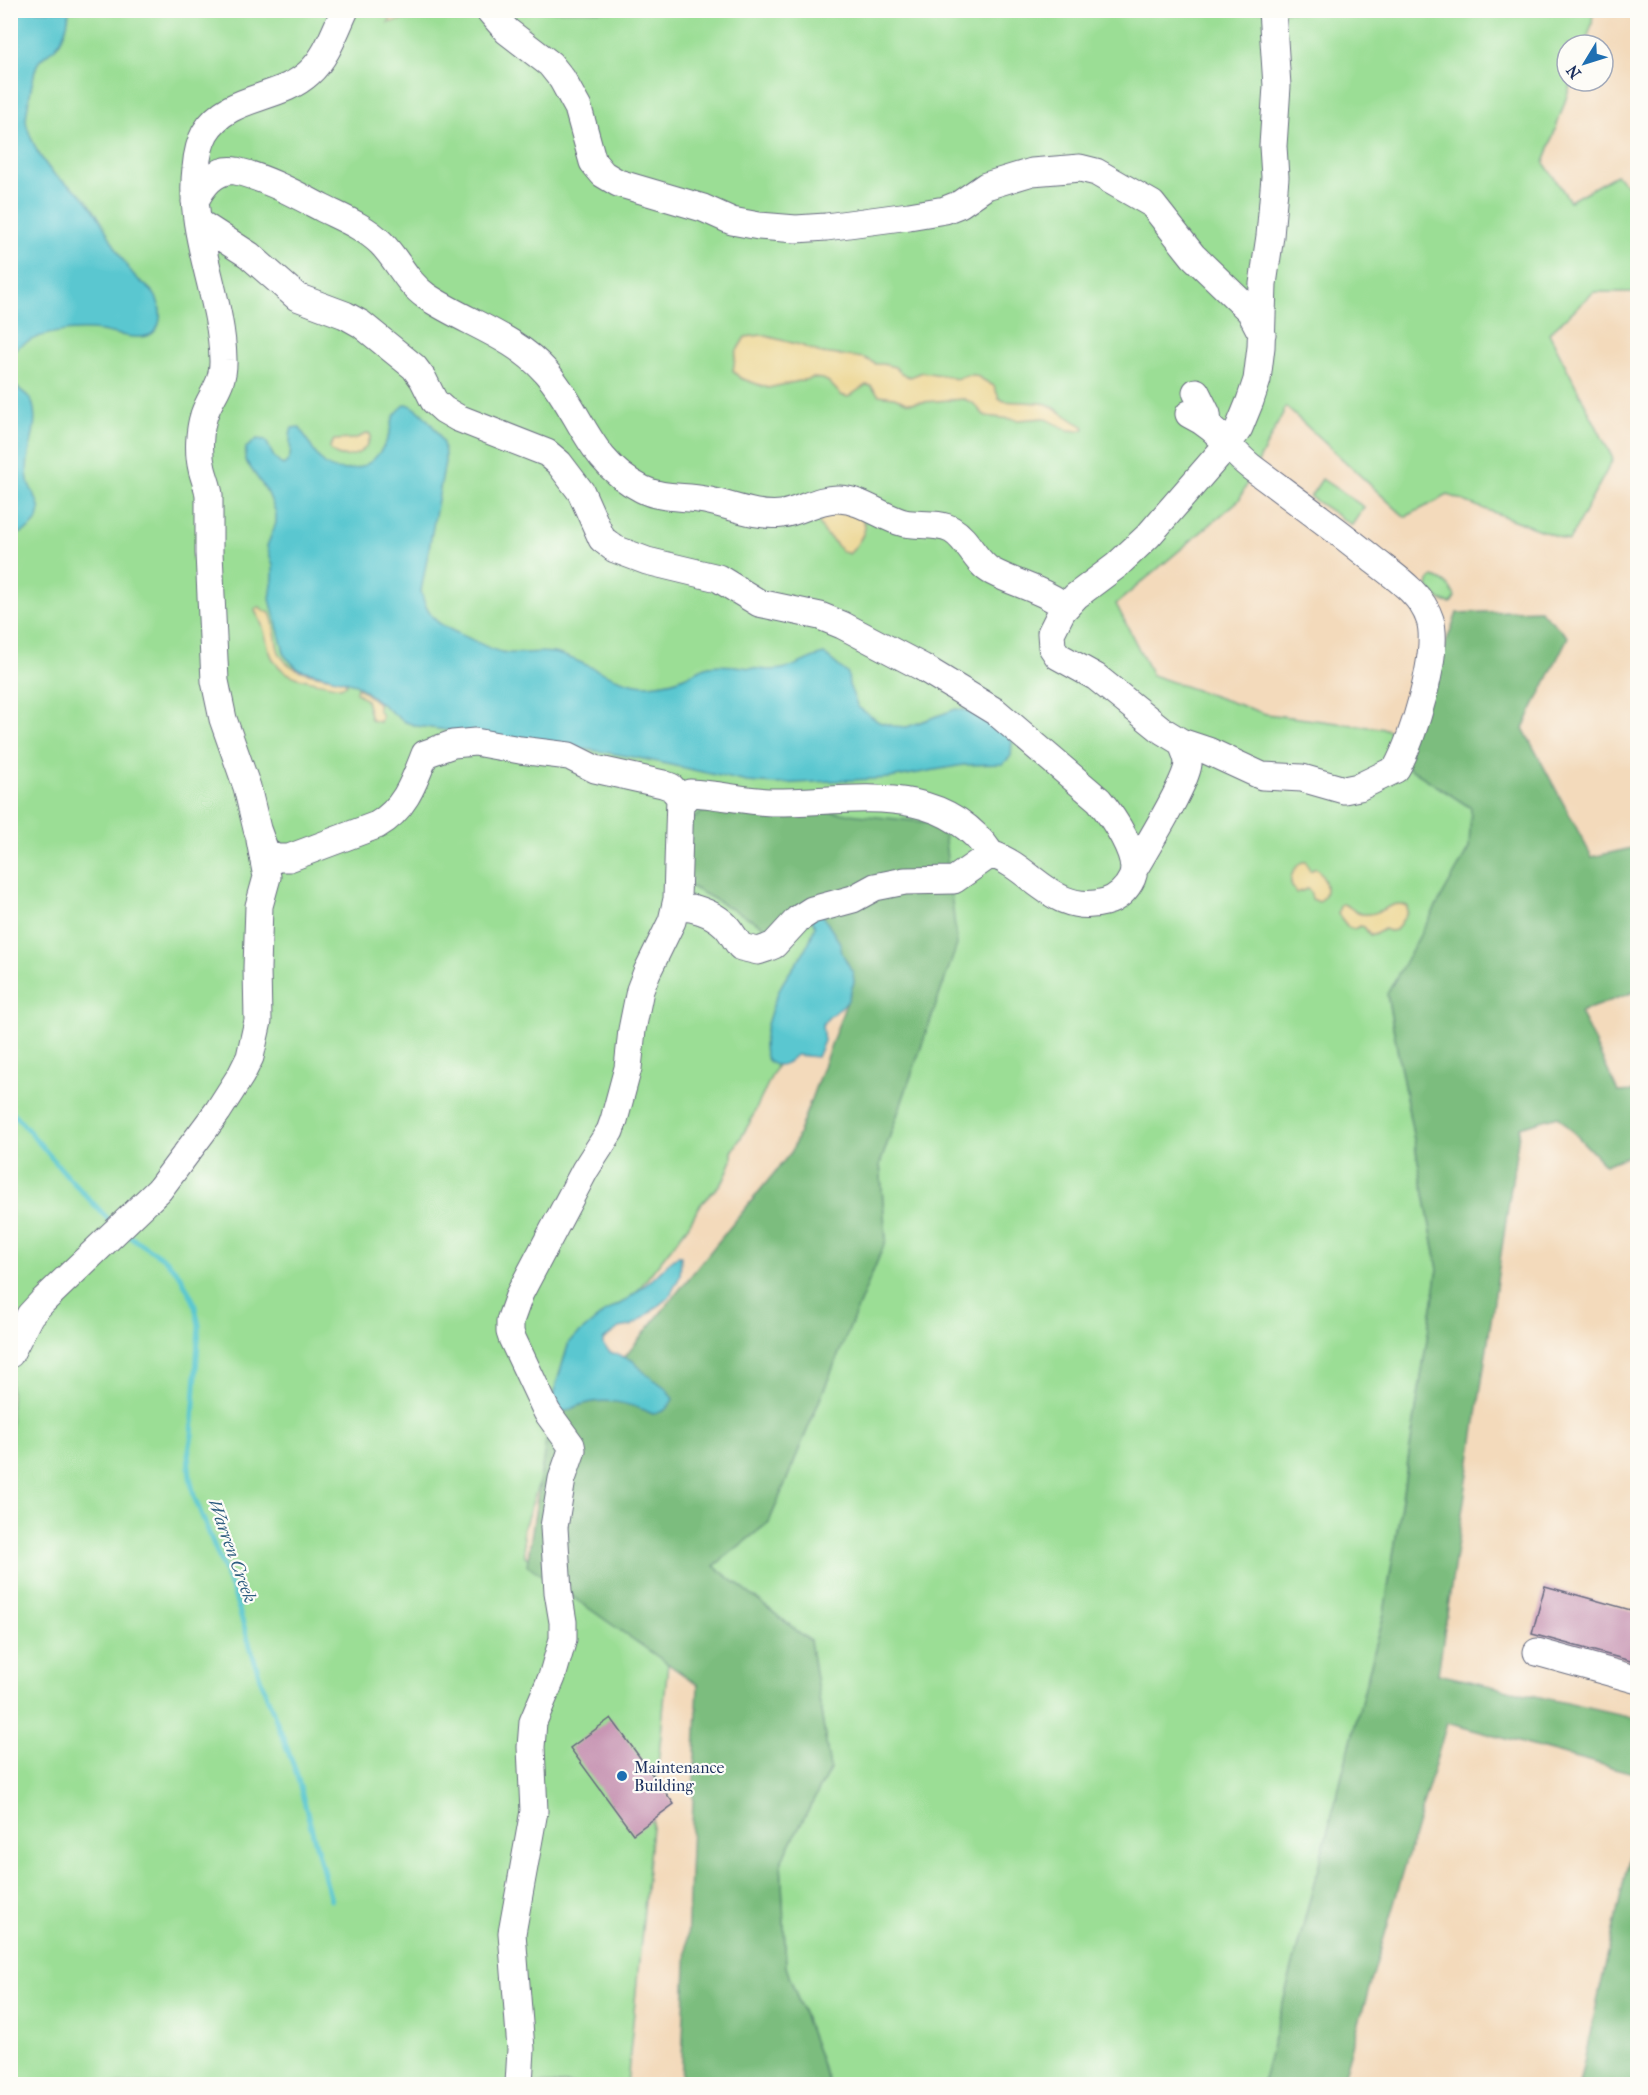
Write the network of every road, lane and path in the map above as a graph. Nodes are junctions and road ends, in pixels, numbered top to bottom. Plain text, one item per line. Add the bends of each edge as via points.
1 (345, 10) edge
2 (489, 10) edge
3 (1272, 10) edge
4 (196, 212) junction
5 (1262, 334) junction
6 (1198, 410) dead end
7 (1235, 444) junction
8 (1062, 611) junction
9 (1181, 742) junction
10 (681, 795) junction
11 (991, 854) junction
12 (276, 868) junction
13 (1134, 869) junction
14 (675, 908) junction
15 (10, 1354) edge
16 (1538, 1652) dead end
17 (1638, 1680) edge
18 (519, 2085) edge

1 - 4 lane via 321,59 310,72 227,110 205,133 194,180
2 - 5 lane via 562,79 578,108 593,162 618,183 703,208 732,221 796,229 936,212 1010,178 1055,169 1087,169 1152,204 1193,256 1250,311
3 - 5 lane via 1277,86 1275,177 1263,284
4 - 8 lane via 201,189 230,170 283,188 368,232 426,296 533,358 561,391 607,464 640,488 764,514 788,513 841,499 871,507 902,522 951,529 991,571 1049,595 1060,603
4 - 12 lane via 223,359 220,384 204,415 200,446 209,495 215,681 259,836 265,851 275,858
4 - 13 lane via 297,297 361,324 414,367 435,401 451,415 547,453 580,492 602,539 615,549 718,578 759,603 830,619 922,667 996,712 1100,800 1124,837
5 - 7 lane via 1257,380
6 - 7 lane
7 - 8 lane via 1148,536
7 - 9 lane via 1248,465 1344,536 1421,601 1432,632 1424,696 1396,769 1344,790 1302,778 1262,776
8 - 9 lane via 1051,633 1052,647 1058,656 1096,677
9 - 13 lane via 1187,759 1186,772
10 - 11 lane via 771,802 856,798 916,803 954,817
10 - 12 lane via 663,784 596,770 569,756 475,742 453,744 425,754 402,804 389,818
10 - 14 lane
11 - 13 lane via 1075,904 1110,901 1126,888
11 - 14 lane via 954,880 895,882 812,910 774,945 758,951 741,947 724,924 711,916 691,907
12 - 15 lane via 259,906 258,1021 256,1039 241,1075 153,1197 30,1315
14 - 18 lane via 643,980 628,1068 610,1131 537,1260 510,1321 512,1338 541,1401 572,1450 562,1479 554,1527 563,1639 533,1722 534,1811 512,1933 521,2049
16 - 17 lane

